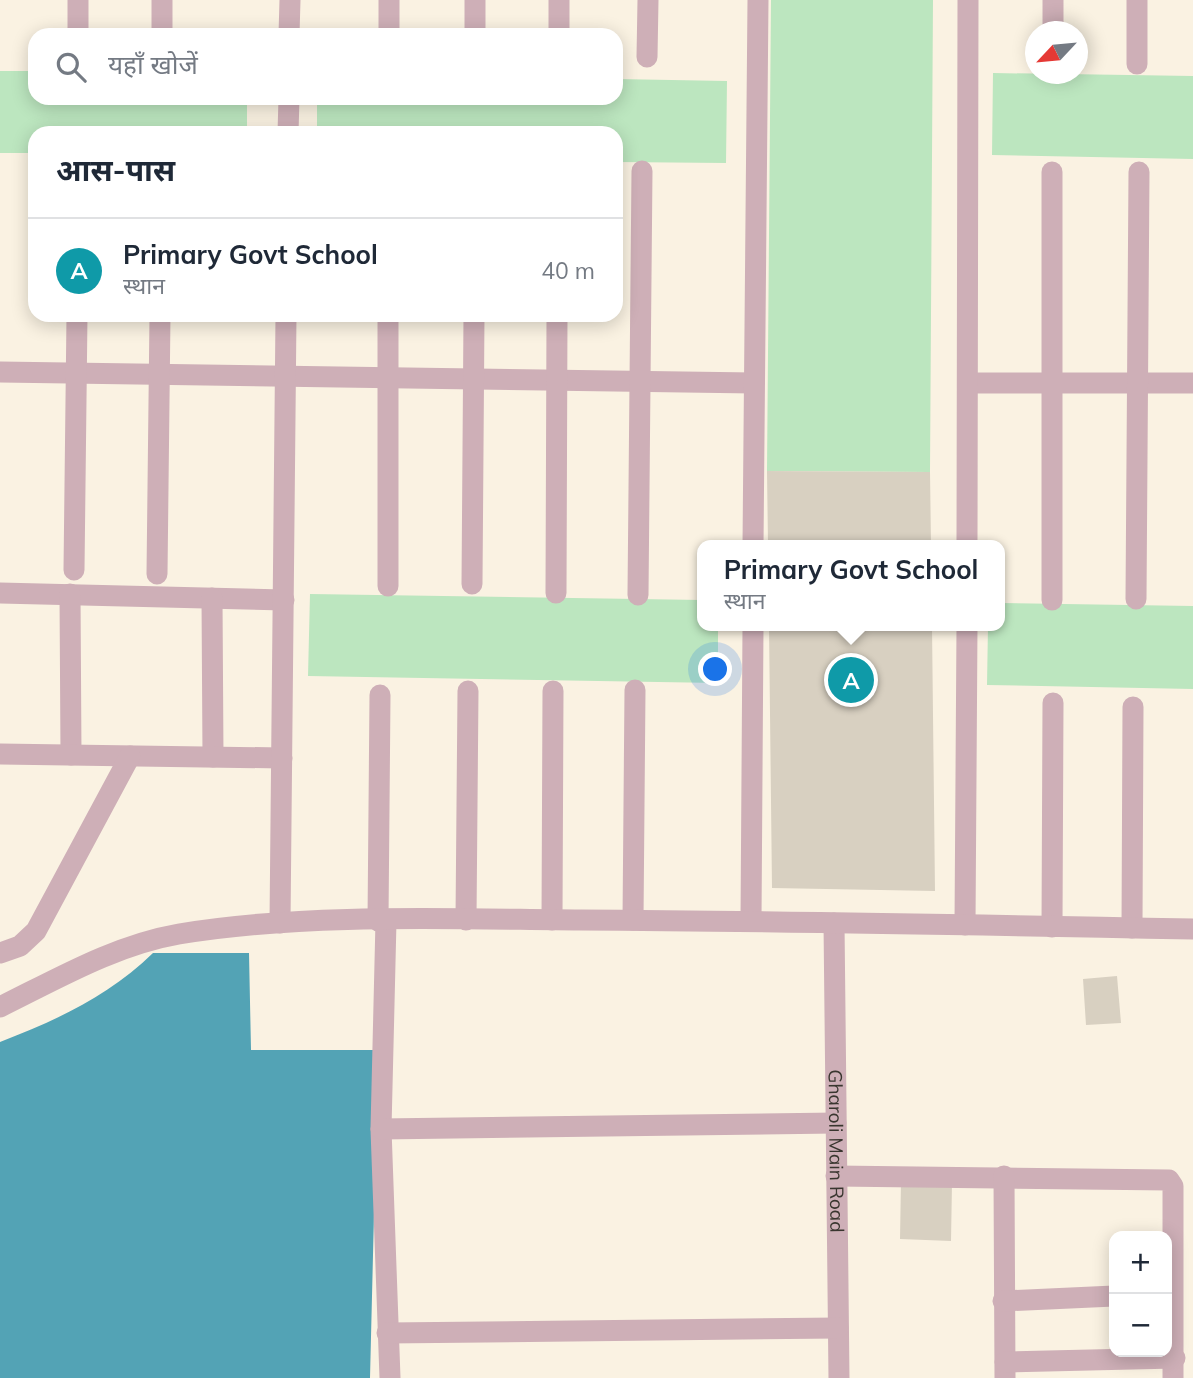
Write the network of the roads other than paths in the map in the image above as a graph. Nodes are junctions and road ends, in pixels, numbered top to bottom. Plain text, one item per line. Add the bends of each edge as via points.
1 (78, 0) edge
2 (162, 0) edge
3 (290, 0) edge
4 (389, 0) edge
5 (475, 0) edge
6 (559, 0) edge
7 (648, 0) edge
8 (758, 0) edge
9 (968, 0) edge
10 (1053, 0) edge
11 (1137, 0) edge
12 (1053, 21) edge
13 (78, 28) edge
14 (162, 28) edge
15 (289, 28) edge
16 (389, 28) edge
17 (475, 28) edge
18 (559, 28) edge
19 (647, 57) dead end
20 (1137, 64) dead end
21 (289, 105) edge
22 (288, 126) edge
23 (642, 171) dead end
24 (1052, 172) dead end
25 (1139, 172) dead end
26 (77, 322) edge
27 (160, 322) edge
28 (286, 322) edge
29 (388, 322) edge
30 (474, 322) edge
31 (557, 322) edge
32 (0, 372) edge
33 (76, 373) junction
34 (159, 374) junction
35 (286, 376) junction
36 (388, 378) junction
37 (474, 379) junction
38 (557, 380) junction
39 (640, 382) junction
40 (754, 383) junction
41 (968, 383) junction
42 (1052, 383) junction
43 (1138, 383) junction
44 (1193, 383) edge
45 (753, 540) edge
46 (967, 540) edge
47 (74, 570) dead end
48 (157, 574) dead end
49 (472, 584) dead end
50 (387, 586) dead end
51 (0, 593) edge
52 (556, 593) dead end
53 (69, 594) junction
54 (638, 595) dead end
55 (212, 598) junction
56 (1136, 598) dead end
57 (284, 600) junction
58 (1052, 600) dead end
59 (753, 631) edge
60 (967, 631) edge
61 (635, 690) dead end
62 (468, 691) dead end
63 (553, 691) dead end
64 (380, 695) dead end
65 (1053, 703) dead end
66 (1133, 707) dead end
67 (0, 754) edge
68 (71, 755) junction
69 (130, 756) junction
70 (213, 757) junction
71 (282, 758) junction
72 (466, 920) junction
73 (552, 920) junction
74 (633, 920) junction
75 (382, 921) junction
76 (751, 922) junction
77 (280, 923) junction
78 (834, 923) junction
79 (965, 925) junction
80 (1052, 927) junction
81 (1132, 928) junction
82 (1193, 929) edge
83 (0, 953) edge
84 (0, 1007) edge
85 (836, 1123) junction
86 (381, 1129) junction
87 (836, 1175) junction
88 (1004, 1176) junction
89 (1172, 1231) edge
90 (1109, 1296) edge
91 (1003, 1301) junction
92 (838, 1328) junction
93 (1172, 1331) edge
94 (387, 1333) junction
95 (1174, 1368) edge
96 (1005, 1370) edge
97 (390, 1378) edge
98 (839, 1378) edge

1 - 13 street
2 - 14 street
3 - 15 street
4 - 16 street
5 - 17 street
6 - 18 street
7 - 19 street
8 - 40 street
9 - 41 street
10 - 12 street
11 - 20 street
21 - 22 street
23 - 39 street
24 - 42 street
25 - 43 street
26 - 33 street
27 - 34 street
28 - 35 street
29 - 36 street
30 - 37 street
31 - 38 street
32 - 33 street
33 - 34 street
33 - 47 street
34 - 35 street
34 - 48 street
35 - 36 street
35 - 57 street
36 - 37 street
36 - 50 street
37 - 38 street
37 - 49 street
38 - 39 street
38 - 52 street
39 - 40 street
39 - 54 street
40 - 45 street
41 - 42 street
41 - 46 street
42 - 43 street
42 - 58 street
43 - 44 street
43 - 56 street
51 - 53 street
53 - 55 street
53 - 68 street
55 - 57 street
55 - 70 street
57 - 71 street
59 - 76 street
60 - 79 street
61 - 74 street
62 - 72 street
63 - 73 street
64 - 75 street
65 - 80 street
66 - 81 street
67 - 68 street
68 - 69 street
69 - 70 street
69 - 83 street via 36,931 20,946
70 - 71 street
71 - 77 street
72 - 73 street
72 - 75 street
73 - 74 street
74 - 76 street
75 - 77 street
75 - 86 street
76 - 78 street
77 - 84 street via 178,934 136,945
78 - 79 street
78 - 85 street, Gharoli Main Road
79 - 80 street
80 - 81 street
81 - 82 street
85 - 86 street
85 - 87 street, Gharoli Main Road
86 - 94 street
87 - 88 street
87 - 92 street, Gharoli Main Road
88 - 89 street via 1168,1180 1173,1186
88 - 91 street
90 - 91 street
91 - 96 street
92 - 94 street
92 - 98 street, Gharoli Main Road
93 - 95 street
94 - 97 street
95 - 96 street

